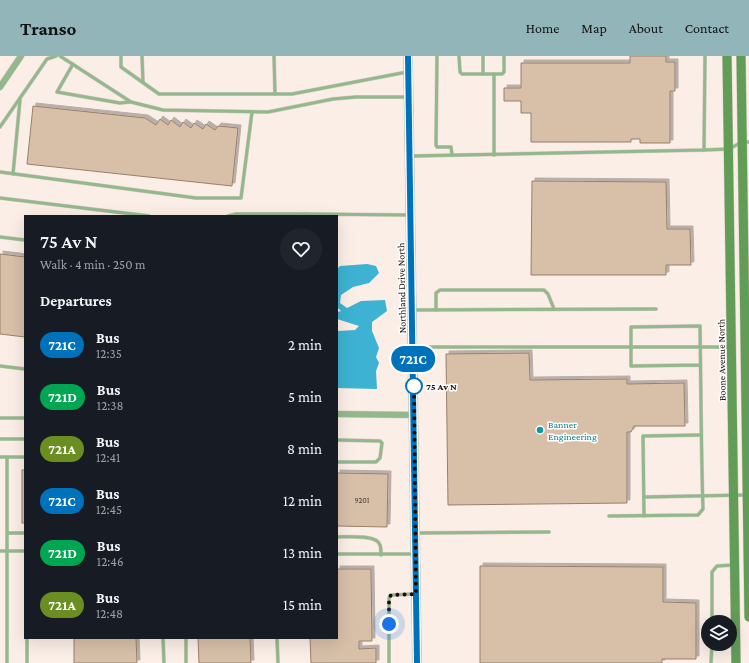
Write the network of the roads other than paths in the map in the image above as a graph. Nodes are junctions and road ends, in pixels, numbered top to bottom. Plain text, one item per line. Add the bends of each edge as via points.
1 (21, 56) edge
2 (56, 56) edge
3 (60, 56) edge
4 (122, 56) edge
5 (142, 56) edge
6 (274, 56) edge
7 (408, 56) edge
8 (436, 56) edge
9 (460, 56) edge
10 (483, 56) edge
11 (504, 56) edge
12 (705, 56) edge
13 (727, 56) edge
14 (741, 56) edge
15 (74, 64) junction
16 (409, 72) junction
17 (483, 74) junction
18 (494, 74) junction
19 (143, 82) junction
20 (0, 87) edge
21 (275, 94) junction
22 (409, 97) junction
23 (20, 98) junction
24 (131, 102) junction
25 (252, 112) junction
26 (0, 127) edge
27 (746, 142) edge
28 (729, 149) junction
29 (704, 150) junction
30 (452, 155) junction
31 (494, 155) junction
32 (410, 156) junction
33 (0, 172) edge
34 (13, 174) junction
35 (0, 198) edge
36 (141, 215) edge
37 (232, 215) edge
38 (305, 215) edge
39 (411, 215) junction
40 (0, 237) edge
41 (24, 240) edge
42 (656, 308) dead end
43 (554, 309) junction
44 (412, 310) junction
45 (436, 310) junction
46 (747, 321) edge
47 (631, 346) junction
48 (731, 346) junction
49 (413, 347) junction
50 (700, 347) junction
51 (700, 365) junction
52 (0, 366) edge
53 (24, 369) edge
54 (338, 414) edge
55 (414, 415) junction
56 (0, 418) edge
57 (24, 418) edge
58 (702, 435) junction
59 (0, 439) edge
60 (24, 439) edge
61 (338, 440) edge
62 (0, 457) edge
63 (7, 457) junction
64 (24, 457) edge
65 (338, 462) edge
66 (734, 495) junction
67 (703, 496) junction
68 (748, 496) edge
69 (644, 497) junction
70 (609, 516) dead end
71 (644, 516) junction
72 (549, 532) dead end
73 (8, 533) junction
74 (24, 533) edge
75 (416, 533) junction
76 (338, 537) edge
77 (0, 551) edge
78 (8, 551) junction
79 (24, 551) edge
80 (338, 554) edge
81 (416, 554) junction
82 (381, 555) junction
83 (735, 564) junction
84 (416, 594) junction
85 (712, 615) edge
86 (749, 617) edge
87 (27, 639) edge
88 (163, 639) edge
89 (186, 639) edge
90 (277, 639) edge
91 (712, 651) edge
92 (7, 663) edge
93 (27, 663) edge
94 (164, 663) edge
95 (186, 663) edge
96 (278, 663) edge
97 (389, 663) edge
98 (417, 663) edge
99 (711, 663) edge
100 (736, 663) edge

1 - 20 street
2 - 23 lane via 47,60
3 - 15 lane
4 - 19 lane via 121,67
5 - 19 lane
6 - 21 lane
7 - 16 street, Northland Drive North
8 - 30 lane via 436,145 451,147
9 - 17 lane via 462,74
10 - 17 lane
11 - 18 lane via 504,72
12 - 29 lane
13 - 28 street, Boone Avenue North
14 - 27 street
15 - 24 lane
15 - 24 lane via 57,92 120,103
16 - 21 lane via 292,94
16 - 22 street, Northland Drive North
17 - 18 lane
18 - 31 lane
19 - 21 lane via 159,94
22 - 25 lane via 333,99 268,112
22 - 32 street, Northland Drive North
23 - 26 lane
23 - 34 lane
24 - 25 lane via 163,110
25 - 34 lane via 241,198 196,198
27 - 28 lane
27 - 46 street
28 - 29 lane
28 - 48 street, Boone Avenue North
29 - 31 lane
30 - 31 lane
30 - 32 lane
32 - 39 street, Northland Drive North
33 - 34 lane
35 - 36 lane
37 - 38 lane
38 - 39 lane
39 - 44 street, Northland Drive North
40 - 41 lane
42 - 43 lane
43 - 45 lane
43 - 45 lane via 544,290 440,290 436,293
44 - 45 lane
44 - 49 street, Northland Drive North
46 - 68 street
47 - 49 lane
47 - 50 lane
47 - 50 lane via 630,327 700,326
47 - 51 lane via 631,366
48 - 50 lane
48 - 66 street, Boone Avenue North
49 - 55 street, Northland Drive North
50 - 51 lane
51 - 58 lane
52 - 53 lane
54 - 55 street
55 - 75 street, Northland Drive North
56 - 57 lane
58 - 67 lane
58 - 69 lane via 643,436
59 - 60 lane
61 - 65 lane via 382,443 380,458 376,462
62 - 63 lane
63 - 64 lane
63 - 73 lane
66 - 67 lane
66 - 68 lane
66 - 83 street, Boone Avenue North
67 - 69 lane
67 - 71 lane via 703,509 698,515
68 - 86 street
69 - 71 lane
70 - 71 lane
72 - 75 lane
73 - 74 lane
73 - 78 lane
75 - 81 street, Northland Drive North
76 - 82 lane via 372,537 381,545
77 - 78 lane
78 - 79 lane
78 - 92 lane
80 - 82 lane
81 - 82 lane
81 - 84 street, Northland Drive North
83 - 85 lane via 717,566 712,572
83 - 100 street, Boone Avenue North
84 - 97 lane via 391,595 389,598
84 - 98 street, Northland Drive North
87 - 93 lane
88 - 94 lane
89 - 95 lane
90 - 96 lane
91 - 99 lane

